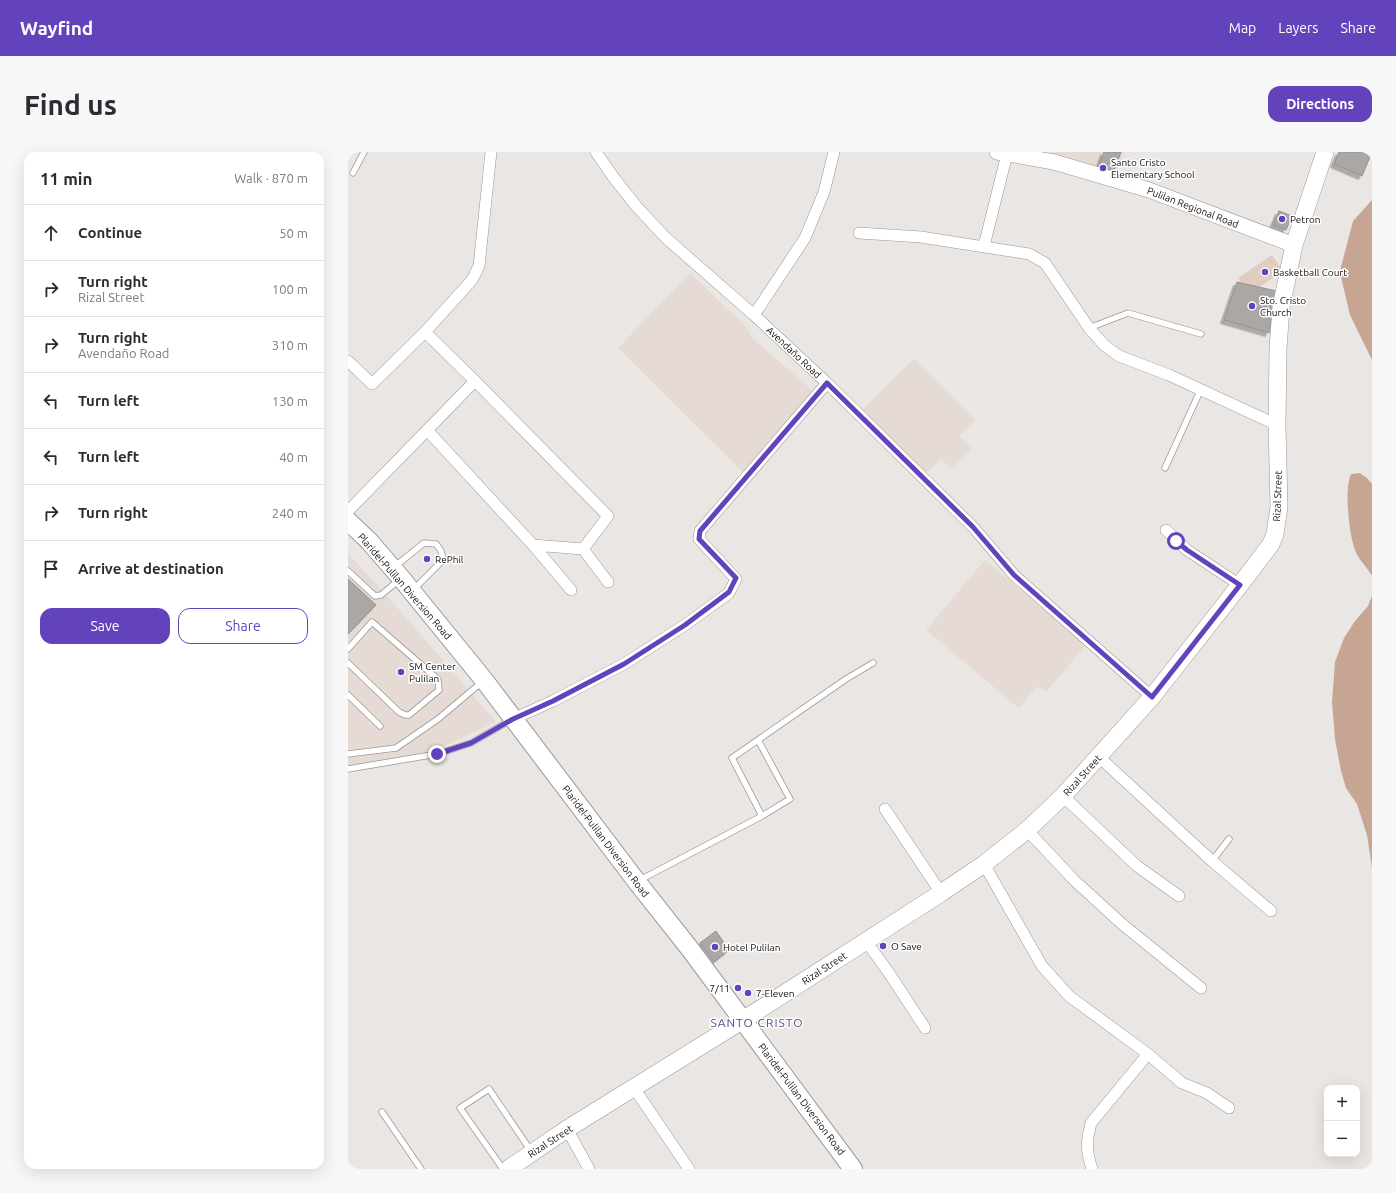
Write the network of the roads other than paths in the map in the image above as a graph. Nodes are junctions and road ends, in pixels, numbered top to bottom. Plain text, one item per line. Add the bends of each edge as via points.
1 (364, 152) edge
2 (491, 152) edge
3 (596, 152) edge
4 (834, 152) edge
5 (1325, 152) edge
6 (1002, 153) edge
7 (353, 173) dead end
8 (859, 233) dead end
9 (1294, 245) junction
10 (984, 246) junction
11 (754, 314) junction
12 (1089, 328) junction
13 (425, 332) junction
14 (1201, 334) dead end
15 (348, 361) edge
16 (475, 381) junction
17 (827, 383) junction
18 (1201, 389) junction
19 (1277, 425) junction
20 (427, 430) junction
21 (1165, 468) dead end
22 (348, 511) edge
23 (348, 521) edge
24 (1166, 530) dead end
25 (533, 545) junction
26 (583, 549) junction
27 (348, 571) edge
28 (402, 579) junction
29 (608, 582) dead end
30 (1240, 585) junction
31 (571, 590) dead end
32 (348, 649) edge
33 (348, 663) edge
34 (873, 663) dead end
35 (484, 680) junction
36 (348, 695) edge
37 (1152, 697) junction
38 (513, 719) junction
39 (380, 726) dead end
40 (758, 740) junction
41 (348, 754) edge
42 (1099, 757) junction
43 (348, 770) edge
44 (1063, 796) junction
45 (885, 809) dead end
46 (762, 816) junction
47 (1027, 830) junction
48 (1229, 839) dead end
49 (1212, 861) junction
50 (984, 864) junction
51 (637, 882) junction
52 (941, 893) junction
53 (1179, 896) dead end
54 (1271, 911) dead end
55 (866, 941) junction
56 (1201, 988) dead end
57 (743, 1020) junction
58 (925, 1028) dead end
59 (1148, 1054) junction
60 (634, 1088) junction
61 (1229, 1108) dead end
62 (382, 1112) dead end
63 (567, 1129) junction
64 (532, 1153) junction
65 (421, 1169) edge
66 (503, 1169) edge
67 (508, 1169) edge
68 (589, 1169) edge
69 (689, 1169) edge
70 (853, 1169) edge
71 (1092, 1169) edge

1 - 7 lane
2 - 13 street via 479,266 472,280
3 - 11 street, Avendaño Road via 637,207 666,238
4 - 11 street via 824,192 805,238
5 - 9 main road, Rizal Street
6 - 9 main road, Pulilan Regional Road via 1054,162 1149,190
6 - 10 street
8 - 10 street via 921,237
9 - 19 main road, Rizal Street via 1281,307
10 - 12 street via 1029,254 1045,263
11 - 17 street, Avendaño Road
12 - 14 lane via 1128,313
12 - 18 street via 1104,346 1119,356
13 - 15 street via 372,384
13 - 16 street
16 - 20 street
16 - 26 street via 608,516
17 - 37 street, Avendaño Road via 973,527 1014,575
17 - 38 street via 700,531 699,539 736,578 729,592 685,625 624,664
18 - 19 street
18 - 21 lane
19 - 30 main road, Rizal Street via 1279,507 1275,534 1271,544
20 - 22 street
20 - 25 street
23 - 28 highway, Plaridel-Pulilan Diversion Road
24 - 30 street via 1187,550
25 - 26 street
25 - 31 street
26 - 29 street
27 - 28 lane via 375,596 381,595
28 - 28 lane via 424,543 436,544 443,554 442,561
28 - 35 highway, Plaridel-Pulilan Diversion Road
30 - 37 main road, Rizal Street
32 - 33 lane via 372,622 438,680 439,690 409,715 405,715
34 - 40 lane
35 - 38 highway, Plaridel-Pulilan Diversion Road
35 - 41 lane via 438,719 396,748
36 - 39 lane
37 - 42 main road, Rizal Street
38 - 43 lane via 471,743 437,754
38 - 51 highway, Plaridel-Pulilan Diversion Road
40 - 46 lane via 732,758
40 - 46 lane via 790,799
42 - 44 main road, Rizal Street
42 - 49 street
44 - 47 main road, Rizal Street
44 - 53 street via 1137,866
45 - 52 street
46 - 51 lane
47 - 50 main road, Rizal Street
47 - 56 street via 1075,881 1122,924
48 - 49 lane
49 - 54 street
50 - 52 main road, Rizal Street
50 - 59 street via 1042,966 1069,996
51 - 57 highway, Plaridel-Pulilan Diversion Road
52 - 55 main road, Rizal Street
55 - 57 main road, Rizal Street
55 - 58 street
57 - 60 main road, Rizal Street
57 - 70 highway, Plaridel-Pulilan Diversion Road
59 - 61 street via 1182,1084 1207,1093
59 - 71 street via 1091,1123 1087,1153
60 - 63 main road, Rizal Street
60 - 69 street
62 - 65 lane
63 - 64 main road, Rizal Street
63 - 68 street
64 - 66 lane via 489,1089 460,1108
64 - 67 main road, Rizal Street

